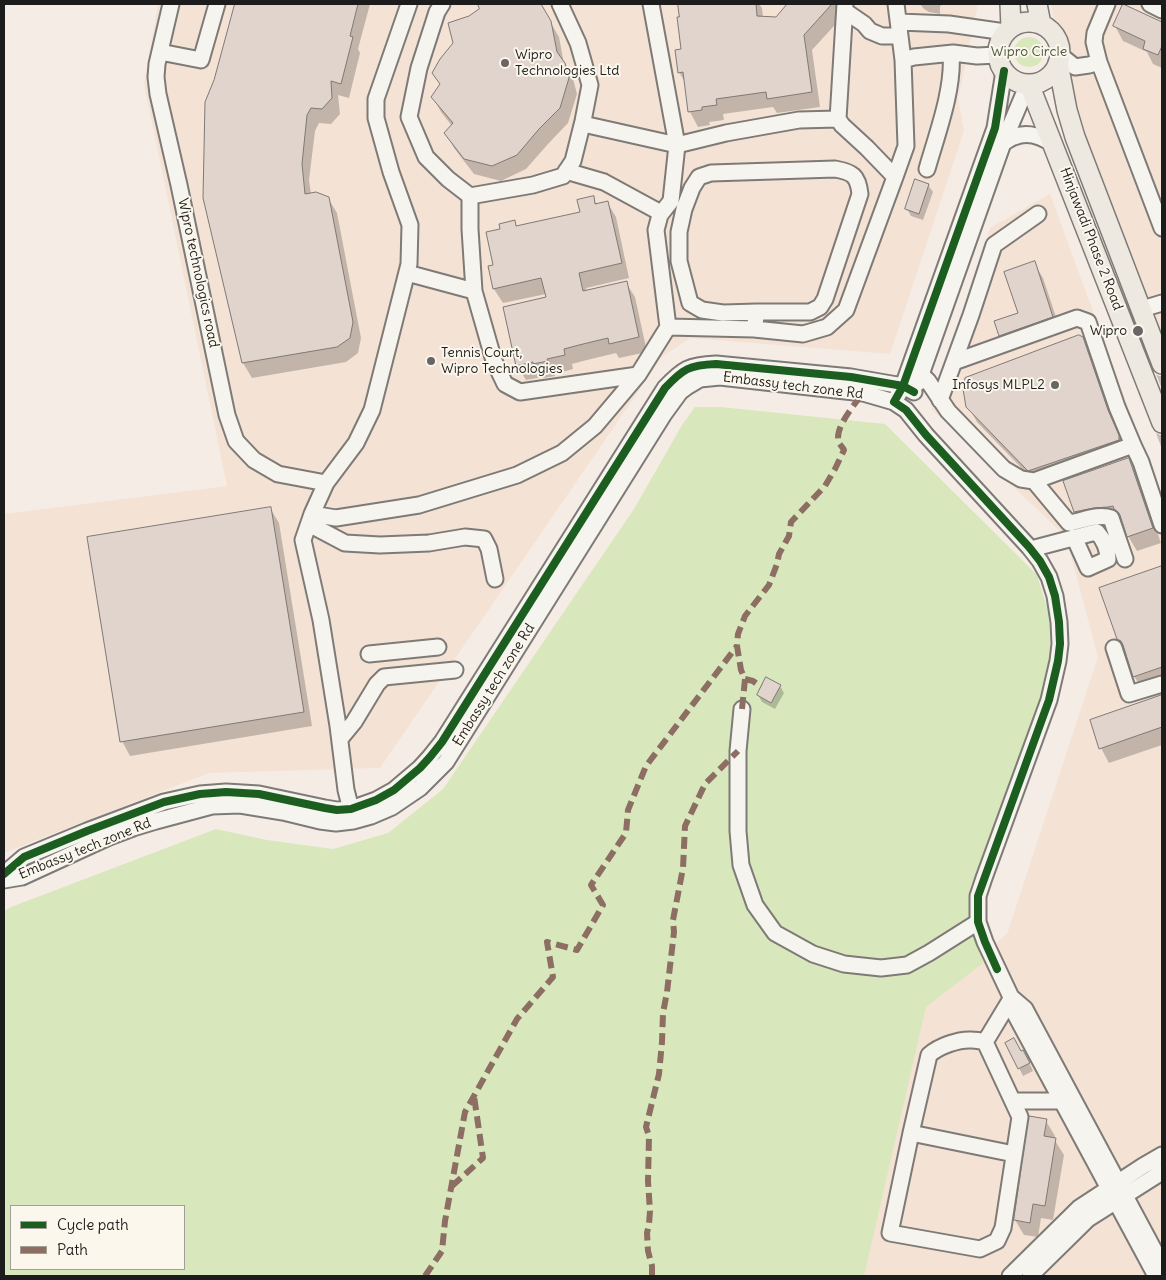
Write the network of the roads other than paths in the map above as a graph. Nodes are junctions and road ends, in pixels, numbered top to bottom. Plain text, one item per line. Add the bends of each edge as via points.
1 (170, 4) edge
2 (217, 4) edge
3 (409, 4) edge
4 (442, 4) edge
5 (560, 4) edge
6 (651, 4) edge
7 (896, 4) edge
8 (1010, 4) edge
9 (1037, 4) edge
10 (1107, 4) edge
11 (1150, 4) edge
12 (845, 7) edge
13 (1162, 10) edge
14 (1041, 24) junction
15 (899, 29) junction
16 (1008, 30) junction
17 (160, 52) junction
18 (951, 54) junction
19 (1059, 59) junction
20 (903, 60) junction
21 (1099, 62) junction
22 (1001, 63) junction
23 (1028, 84) junction
24 (838, 119) junction
25 (582, 124) junction
26 (1003, 143) junction
27 (676, 145) junction
28 (1054, 145) junction
29 (927, 169) dead end
30 (566, 171) junction
31 (895, 177) junction
32 (470, 196) junction
33 (661, 213) junction
34 (1038, 214) dead end
35 (1162, 228) edge
36 (407, 274) junction
37 (474, 291) junction
38 (1162, 303) edge
39 (1142, 309) junction
40 (757, 312) junction
41 (668, 328) junction
42 (754, 329) junction
43 (1161, 355) edge
44 (954, 362) junction
45 (638, 375) junction
46 (922, 375) junction
47 (909, 389) junction
48 (940, 400) junction
49 (900, 406) junction
50 (1162, 422) edge
51 (1133, 444) junction
52 (1034, 481) junction
53 (326, 483) junction
54 (311, 519) junction
55 (1162, 525) edge
56 (1074, 537) dead end
57 (1031, 549) junction
58 (1125, 559) dead end
59 (495, 579) dead end
60 (438, 647) dead end
61 (1114, 648) dead end
62 (369, 654) dead end
63 (455, 670) dead end
64 (1162, 684) edge
65 (742, 709) dead end
66 (340, 739) junction
67 (352, 815) junction
68 (89, 838) junction
69 (4, 874) edge
70 (4, 880) edge
71 (978, 922) junction
72 (1011, 998) junction
73 (984, 1042) junction
74 (1013, 1101) junction
75 (1062, 1102) junction
76 (911, 1134) junction
77 (1014, 1154) junction
78 (1162, 1155) edge
79 (1162, 1172) edge
80 (1117, 1192) junction
81 (1162, 1265) edge
82 (1010, 1276) edge
83 (1030, 1276) edge
84 (1156, 1276) edge

1 - 17 street, Wipro technologics road
2 - 17 street via 201,60
3 - 36 street via 376,99 376,118 410,225
4 - 32 street via 419,68 409,117 426,157
5 - 25 street via 578,43 590,85
6 - 27 street
7 - 15 street
8 - 16 main road
9 - 14 main road
10 - 21 street via 1095,33
11 - 13 street
12 - 15 street via 870,31 882,36
12 - 24 street
14 - 16 main road via 1026,22
14 - 19 main road via 1057,40
15 - 16 street via 949,24
15 - 20 street
16 - 22 main road via 998,47
17 - 53 street, Wipro technologics road via 156,77 158,94 227,415 236,441 254,460 278,474
18 - 20 street
18 - 22 street
18 - 29 street via 949,91
19 - 21 street via 1075,67
19 - 23 main road via 1055,70 1044,80
19 - 39 main road, Hinjawadi Phase 2 Road via 1075,137
20 - 31 street via 906,146
21 - 35 street
22 - 23 main road via 1014,80
22 - 47 street via 995,128
23 - 26 street
23 - 28 main road, Hinjawadi Phase 2 Road
24 - 27 street via 799,120
24 - 31 street
25 - 27 street
25 - 30 street via 573,161
26 - 28 street via 1022,135 1046,139
26 - 46 street
27 - 33 street via 671,201
28 - 50 main road, Hinjawadi Phase 2 Road
30 - 32 street via 563,176 533,185
30 - 33 street via 604,182
31 - 42 street via 846,310 827,327 802,334
32 - 37 street
33 - 41 street via 656,230
34 - 44 street via 994,244
36 - 37 street
36 - 53 street via 372,410 356,443
37 - 45 street via 494,361 505,384 520,392
38 - 39 street
39 - 43 main road, Hinjawadi Phase 2 Road
40 - 40 street via 723,313 702,310 690,303 679,261 679,232 684,210 699,177 711,173 835,169 855,177 860,194 820,307 810,312
40 - 42 street
41 - 42 street
41 - 45 street
44 - 48 street
44 - 51 street via 1078,318 1088,322
45 - 54 street via 595,426 562,453 518,475 419,505
46 - 47 street
46 - 48 street
47 - 49 street
47 - 67 street via 851,377 716,364 688,368 679,374 665,388 430,757 394,790
48 - 52 street via 1004,469 1021,479
49 - 57 street
49 - 67 street, Embassy tech zone Rd via 863,393 720,377 700,379 680,392 446,762 420,788 392,808 372,816
51 - 52 street
51 - 55 street
52 - 58 street via 1069,523 1096,517 1111,518
53 - 54 street
54 - 59 street via 345,542 380,545 429,543 465,537 484,539
54 - 66 street via 303,540 321,620
56 - 57 street
57 - 71 street via 1049,576 1055,596 1060,644 1058,661 1049,700 978,896
60 - 62 street
61 - 64 street via 1128,694
63 - 66 street via 384,677
65 - 71 street via 738,751 741,865 755,905 775,934 813,954 844,964 881,968 907,965
66 - 67 street
67 - 68 street, Embassy tech zone Rd via 336,823 240,805 219,805 156,821 109,838
68 - 69 street via 24,857
68 - 70 street, Embassy tech zone Rd via 22,877
71 - 72 street
72 - 73 street
72 - 75 street via 1015,1014
72 - 80 street via 1025,1009
73 - 74 street
73 - 76 street via 964,1040 934,1050 929,1055
74 - 75 street
74 - 77 street via 1020,1117
75 - 80 street
76 - 77 street
76 - 77 street via 890,1233 980,1249 997,1241 1003,1228
78 - 80 street via 1143,1166
79 - 80 street
80 - 81 street
80 - 82 street via 1079,1208
80 - 83 street
80 - 84 street

